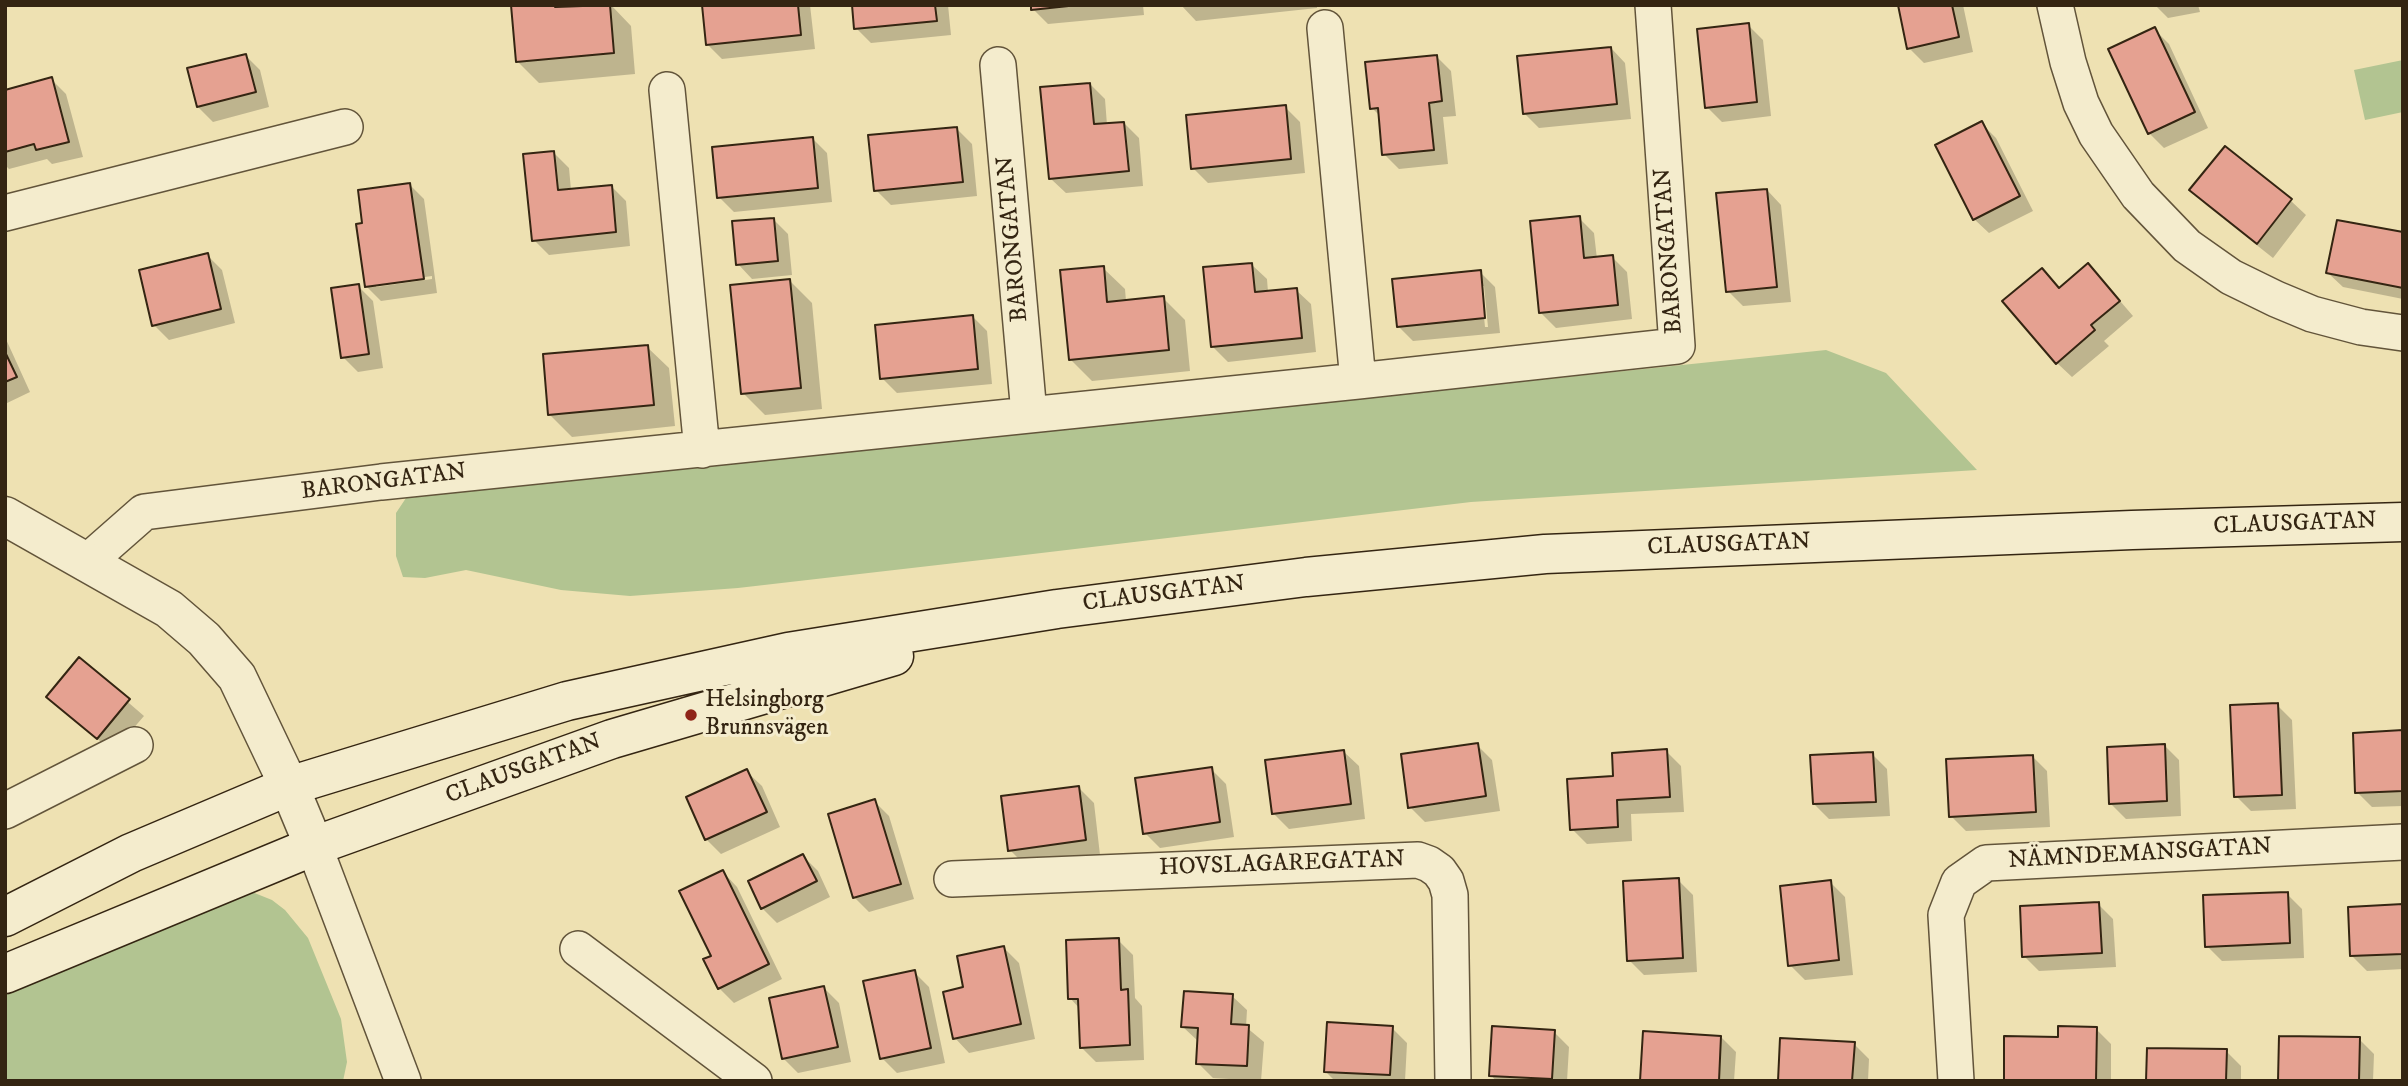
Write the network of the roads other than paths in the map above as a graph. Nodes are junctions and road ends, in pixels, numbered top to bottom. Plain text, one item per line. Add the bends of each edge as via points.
1 (1653, 5) edge
2 (2055, 5) edge
3 (1325, 28) dead end
4 (998, 65) dead end
5 (667, 90) dead end
6 (345, 127) dead end
7 (5, 213) edge
8 (2403, 333) edge
9 (1358, 381) junction
10 (1029, 414) junction
11 (702, 450) junction
12 (5, 516) edge
13 (2403, 522) edge
14 (86, 564) junction
15 (1057, 608) junction
16 (135, 745) dead end
17 (289, 786) junction
18 (5, 811) edge
19 (2403, 842) edge
20 (314, 846) junction
21 (952, 879) dead end
22 (5, 917) edge
23 (578, 949) dead end
24 (5, 974) edge
25 (403, 1081) edge
26 (754, 1081) edge
27 (1453, 1081) edge
28 (1956, 1081) edge

1 - 9 street, BARONGATAN via 1677,345
2 - 8 street via 2081,103 2096,134 2138,195 2187,246 2231,276 2312,314
3 - 9 street
4 - 10 street, BARONGATAN
5 - 11 street
6 - 7 street
9 - 10 street, BARONGATAN
10 - 11 street, BARONGATAN
11 - 14 street, BARONGATAN via 381,482 144,512
12 - 14 main road
13 - 15 main road, CLAUSGATAN via 1545,554
14 - 17 main road via 169,609 204,639 237,677
15 - 17 main road, CLAUSGATAN via 788,652 633,685
15 - 20 main road, CLAUSGATAN via 612,739
16 - 18 street
17 - 20 main road
17 - 22 main road, CLAUSGATAN via 131,853
19 - 28 street, NÄMNDEMANSGATAN via 1986,863 1959,882 1946,915
20 - 24 main road, CLAUSGATAN
20 - 25 street
21 - 27 street, HOVSLAGAREGATAN via 1418,860 1429,864 1446,881 1450,895
23 - 26 street

